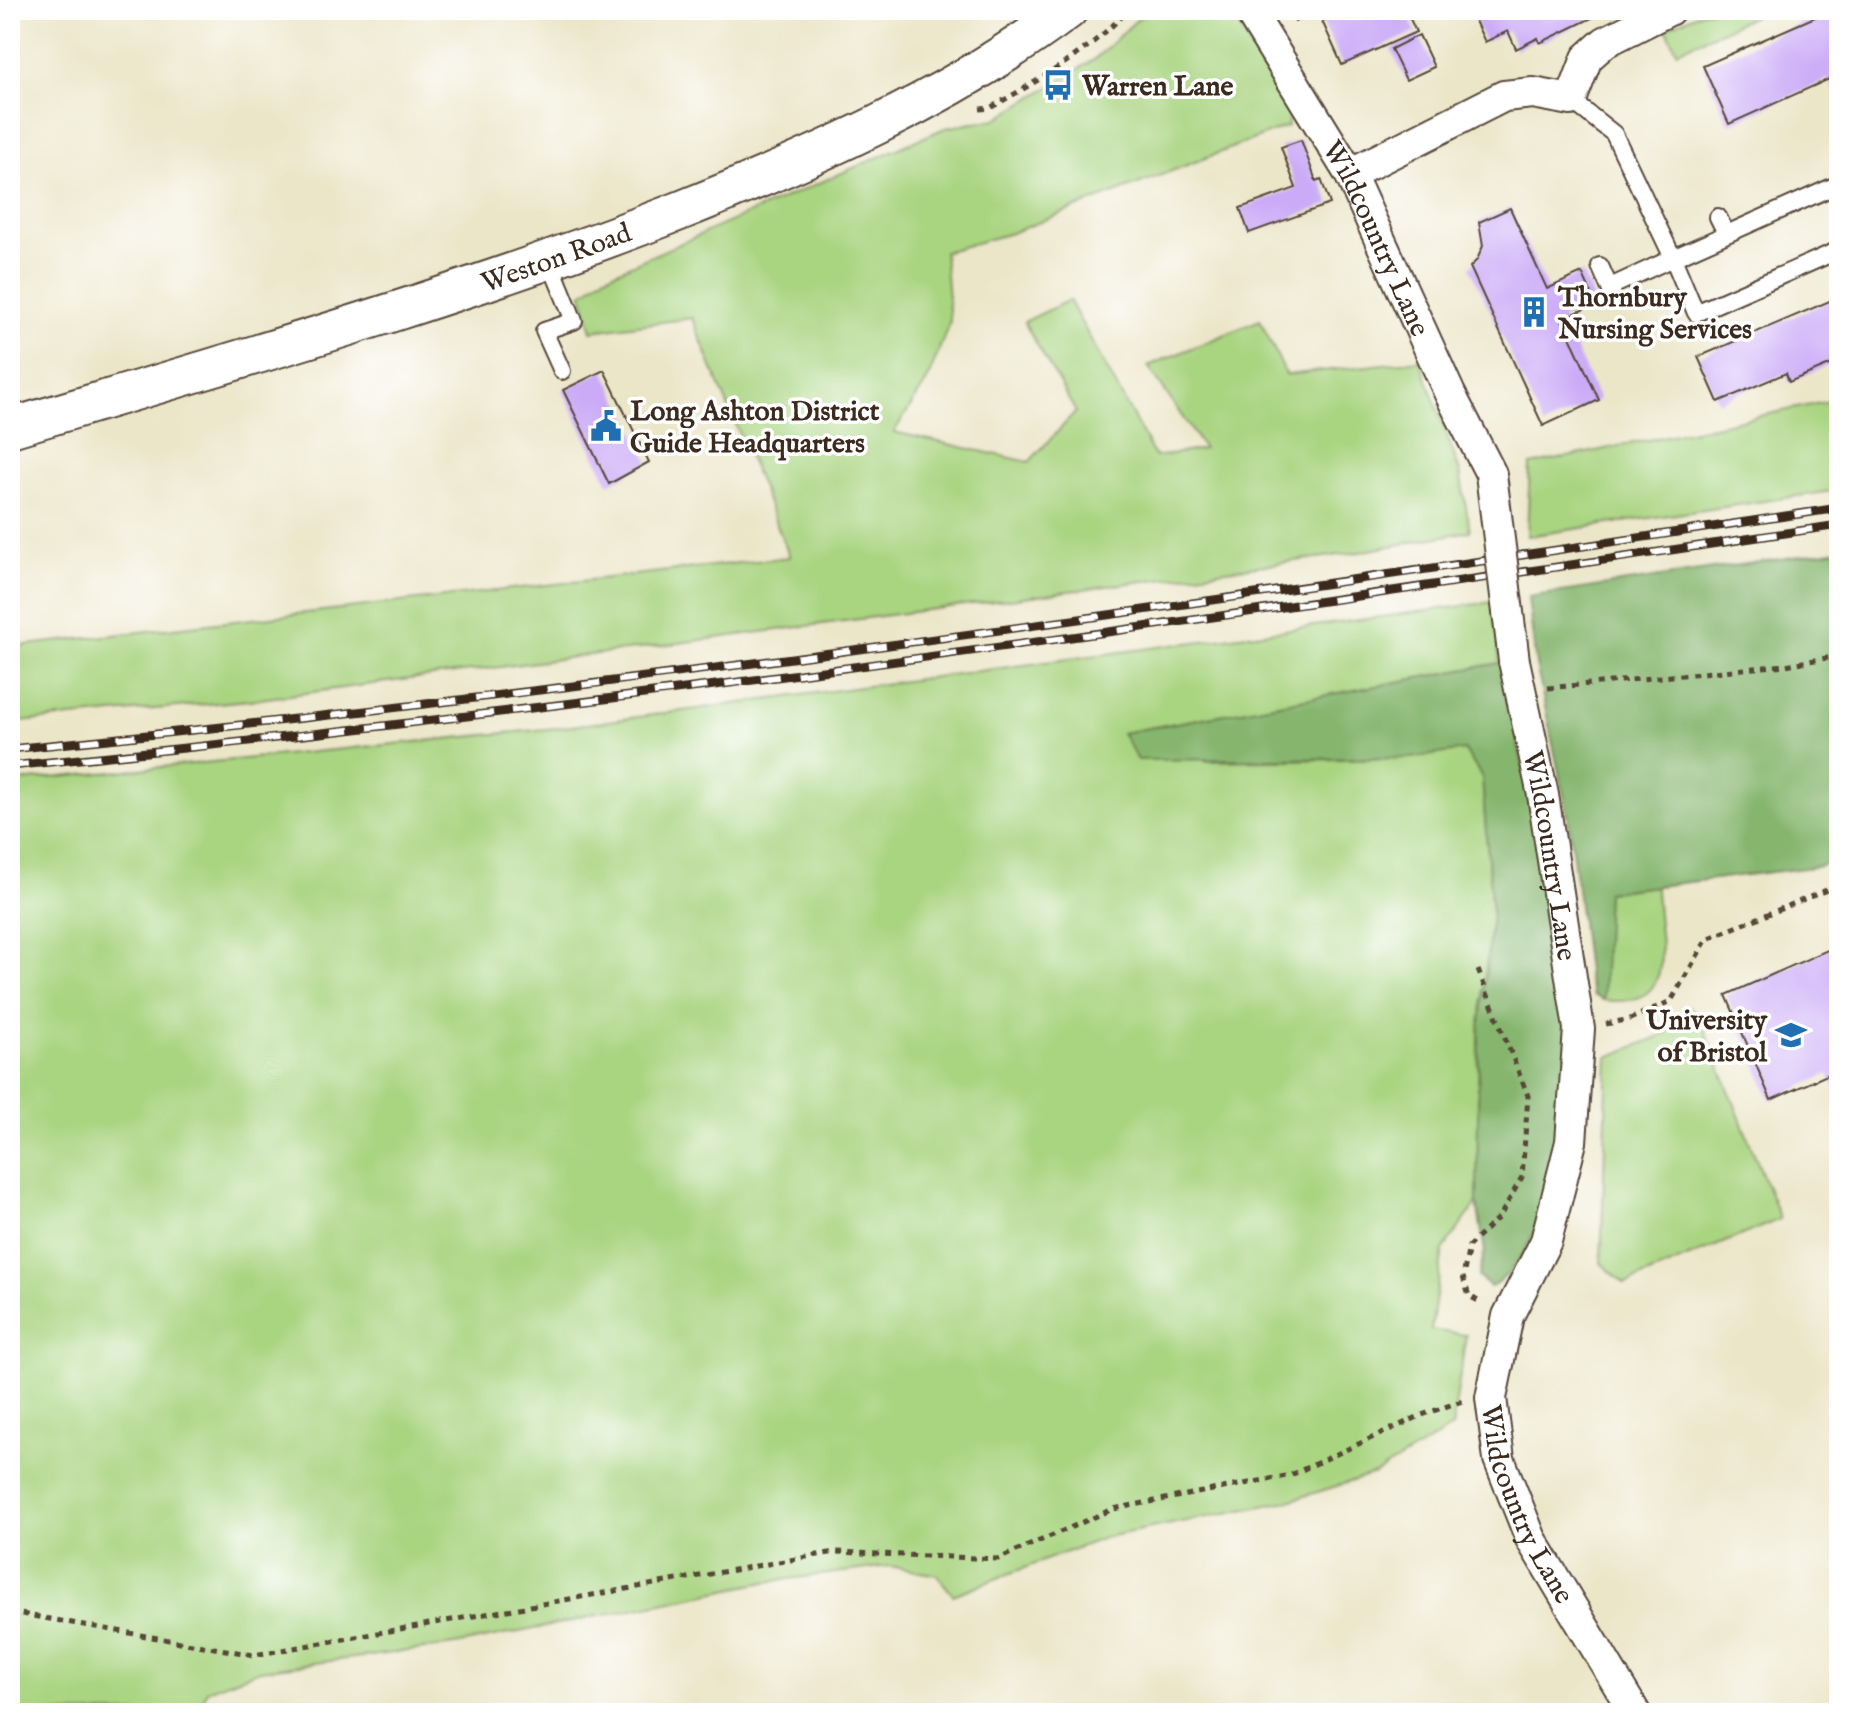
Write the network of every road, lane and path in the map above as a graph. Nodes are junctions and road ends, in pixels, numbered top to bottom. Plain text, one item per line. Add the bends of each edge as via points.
1 (1068, 10) edge
2 (1249, 10) edge
3 (1669, 10) edge
4 (1571, 100) junction
5 (1350, 174) junction
6 (1839, 184) edge
7 (1718, 217) dead end
8 (1726, 233) junction
9 (1839, 250) edge
10 (1673, 258) junction
11 (550, 262) junction
12 (1600, 266) dead end
13 (562, 371) dead end
14 (10, 428) edge
15 (1839, 656) edge
16 (1517, 676) junction
17 (1839, 885) edge
18 (1478, 970) dead end
19 (1579, 1029) junction
20 (1508, 1316) junction
21 (1491, 1398) junction
22 (10, 1612) edge
23 (1635, 1713) edge

1 - 11 street, Weston Road via 930,97 798,164
2 - 5 street, Wildcountry Lane
3 - 4 street via 1605,42 1587,58
4 - 5 street via 1533,93 1504,96
4 - 10 lane via 1614,134
5 - 16 street, Wildcountry Lane, bridge via 1491,474
6 - 8 lane
7 - 8 lane
8 - 10 lane
9 - 10 lane via 1696,313
10 - 12 lane via 1612,294
11 - 13 lane via 574,321 544,331
11 - 14 street, Weston Road
15 - 16 path via 1785,665
16 - 19 street, Wildcountry Lane via 1543,795
17 - 19 path via 1707,939 1671,1001 1630,1019
18 - 20 path via 1528,1096 1522,1177 1500,1216 1469,1246 1463,1277 1469,1296
19 - 20 street, Wildcountry Lane via 1571,1142 1546,1241
20 - 21 street, Wildcountry Lane
21 - 22 path via 1456,1401 1291,1475 1113,1509 998,1559 835,1552 254,1655
21 - 23 street, Wildcountry Lane via 1499,1459 1531,1539

